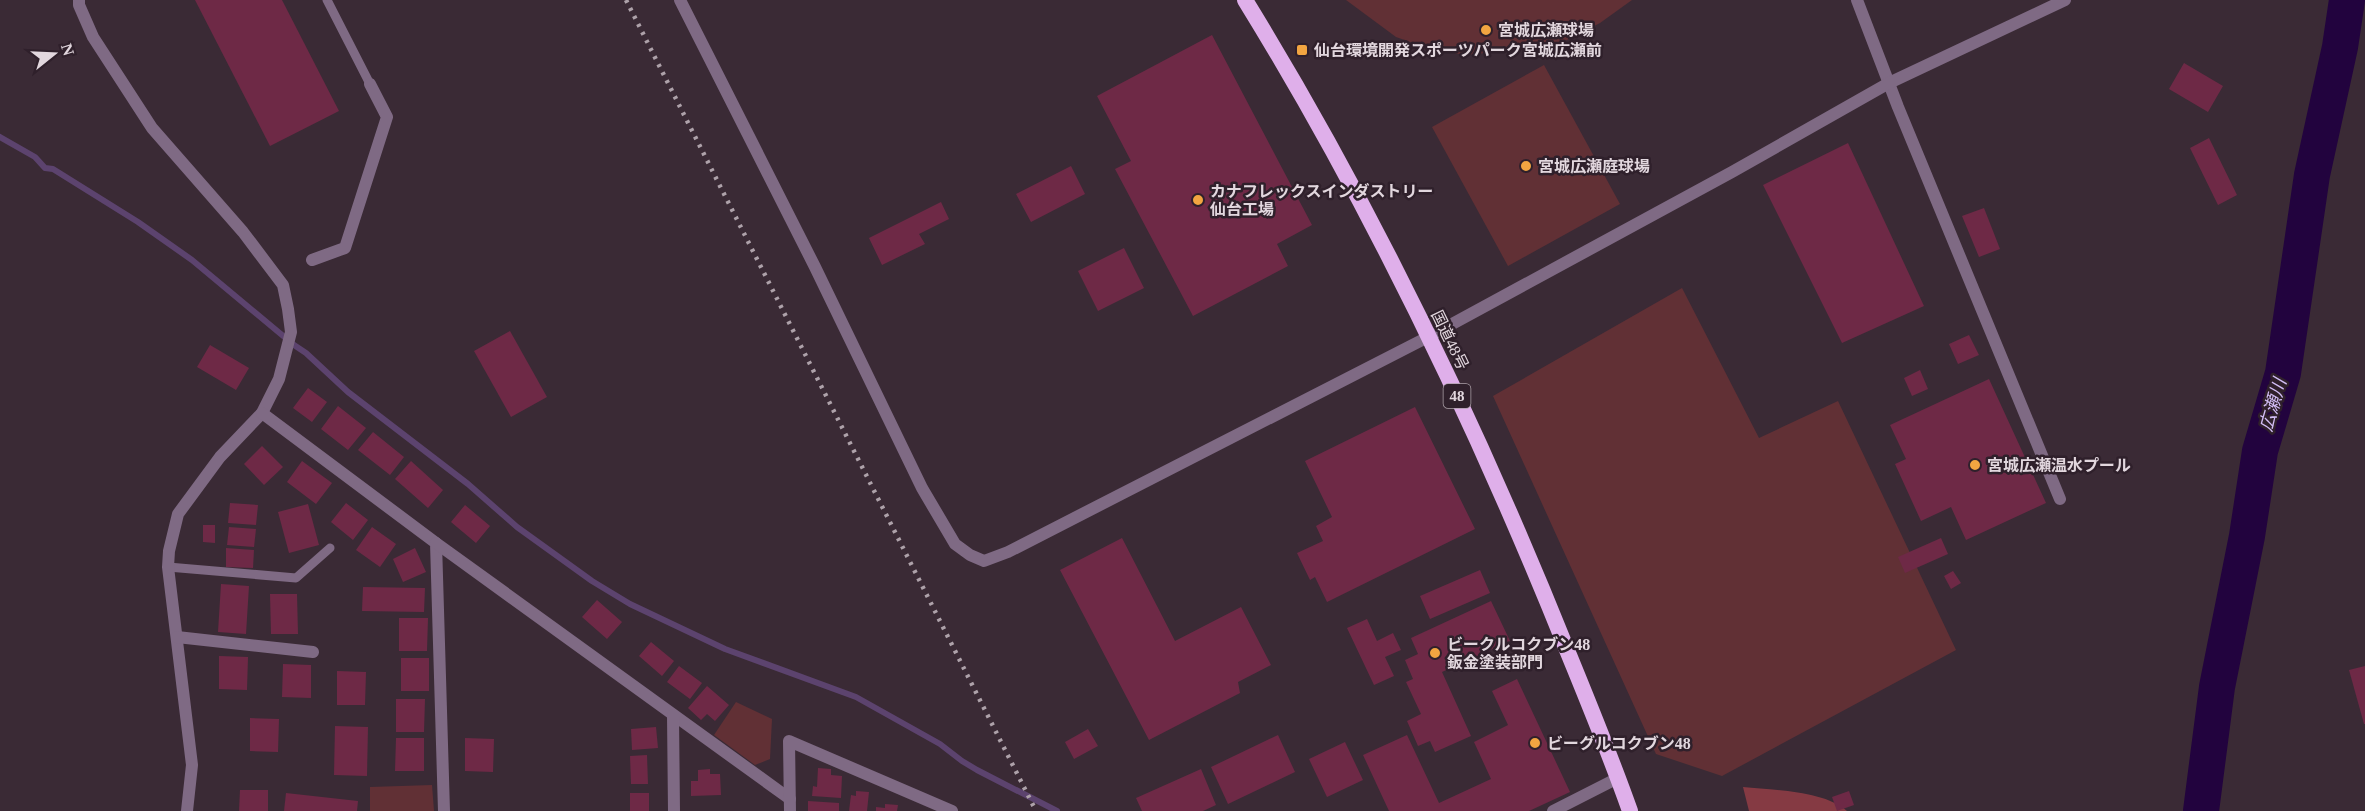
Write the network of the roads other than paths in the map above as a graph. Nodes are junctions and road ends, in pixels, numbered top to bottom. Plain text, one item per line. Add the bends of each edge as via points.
1 (79, 0) edge
2 (327, 0) edge
3 (680, 0) edge
4 (1245, 0) edge
5 (1857, 0) edge
6 (2065, 0) edge
7 (1889, 82) junction
8 (370, 84) joint
9 (312, 260) dead end
10 (1430, 336) junction
11 (262, 412) junction
12 (2060, 499) dead end
13 (436, 543) junction
14 (330, 548) dead end
15 (168, 567) junction
16 (177, 637) junction
17 (313, 652) dead end
18 (673, 715) junction
19 (1618, 778) junction
20 (790, 805) edge
21 (187, 811) edge
22 (444, 811) edge
23 (674, 811) edge
24 (952, 811) edge
25 (1553, 811) edge
26 (1630, 811) edge

1 - 11 street via 93,37 152,128 243,232 283,285 291,332 279,379
2 - 8 lane
3 - 10 street via 922,488 955,544 984,561
4 - 10 highway, 国道48号 / 48 via 1323,131
5 - 7 street
6 - 7 street
7 - 10 street
7 - 12 street
8 - 9 street via 387,117 345,248
10 - 19 highway, 国道48号 / 48 via 1524,543
11 - 13 street
11 - 15 street via 220,457 178,514
13 - 18 street
13 - 22 street
14 - 15 lane via 296,578
15 - 16 street
16 - 17 street
16 - 21 street via 192,765
18 - 20 street
18 - 23 street
19 - 25 street
19 - 26 highway, 国道48号 / 48
20 - 24 street via 789,741

